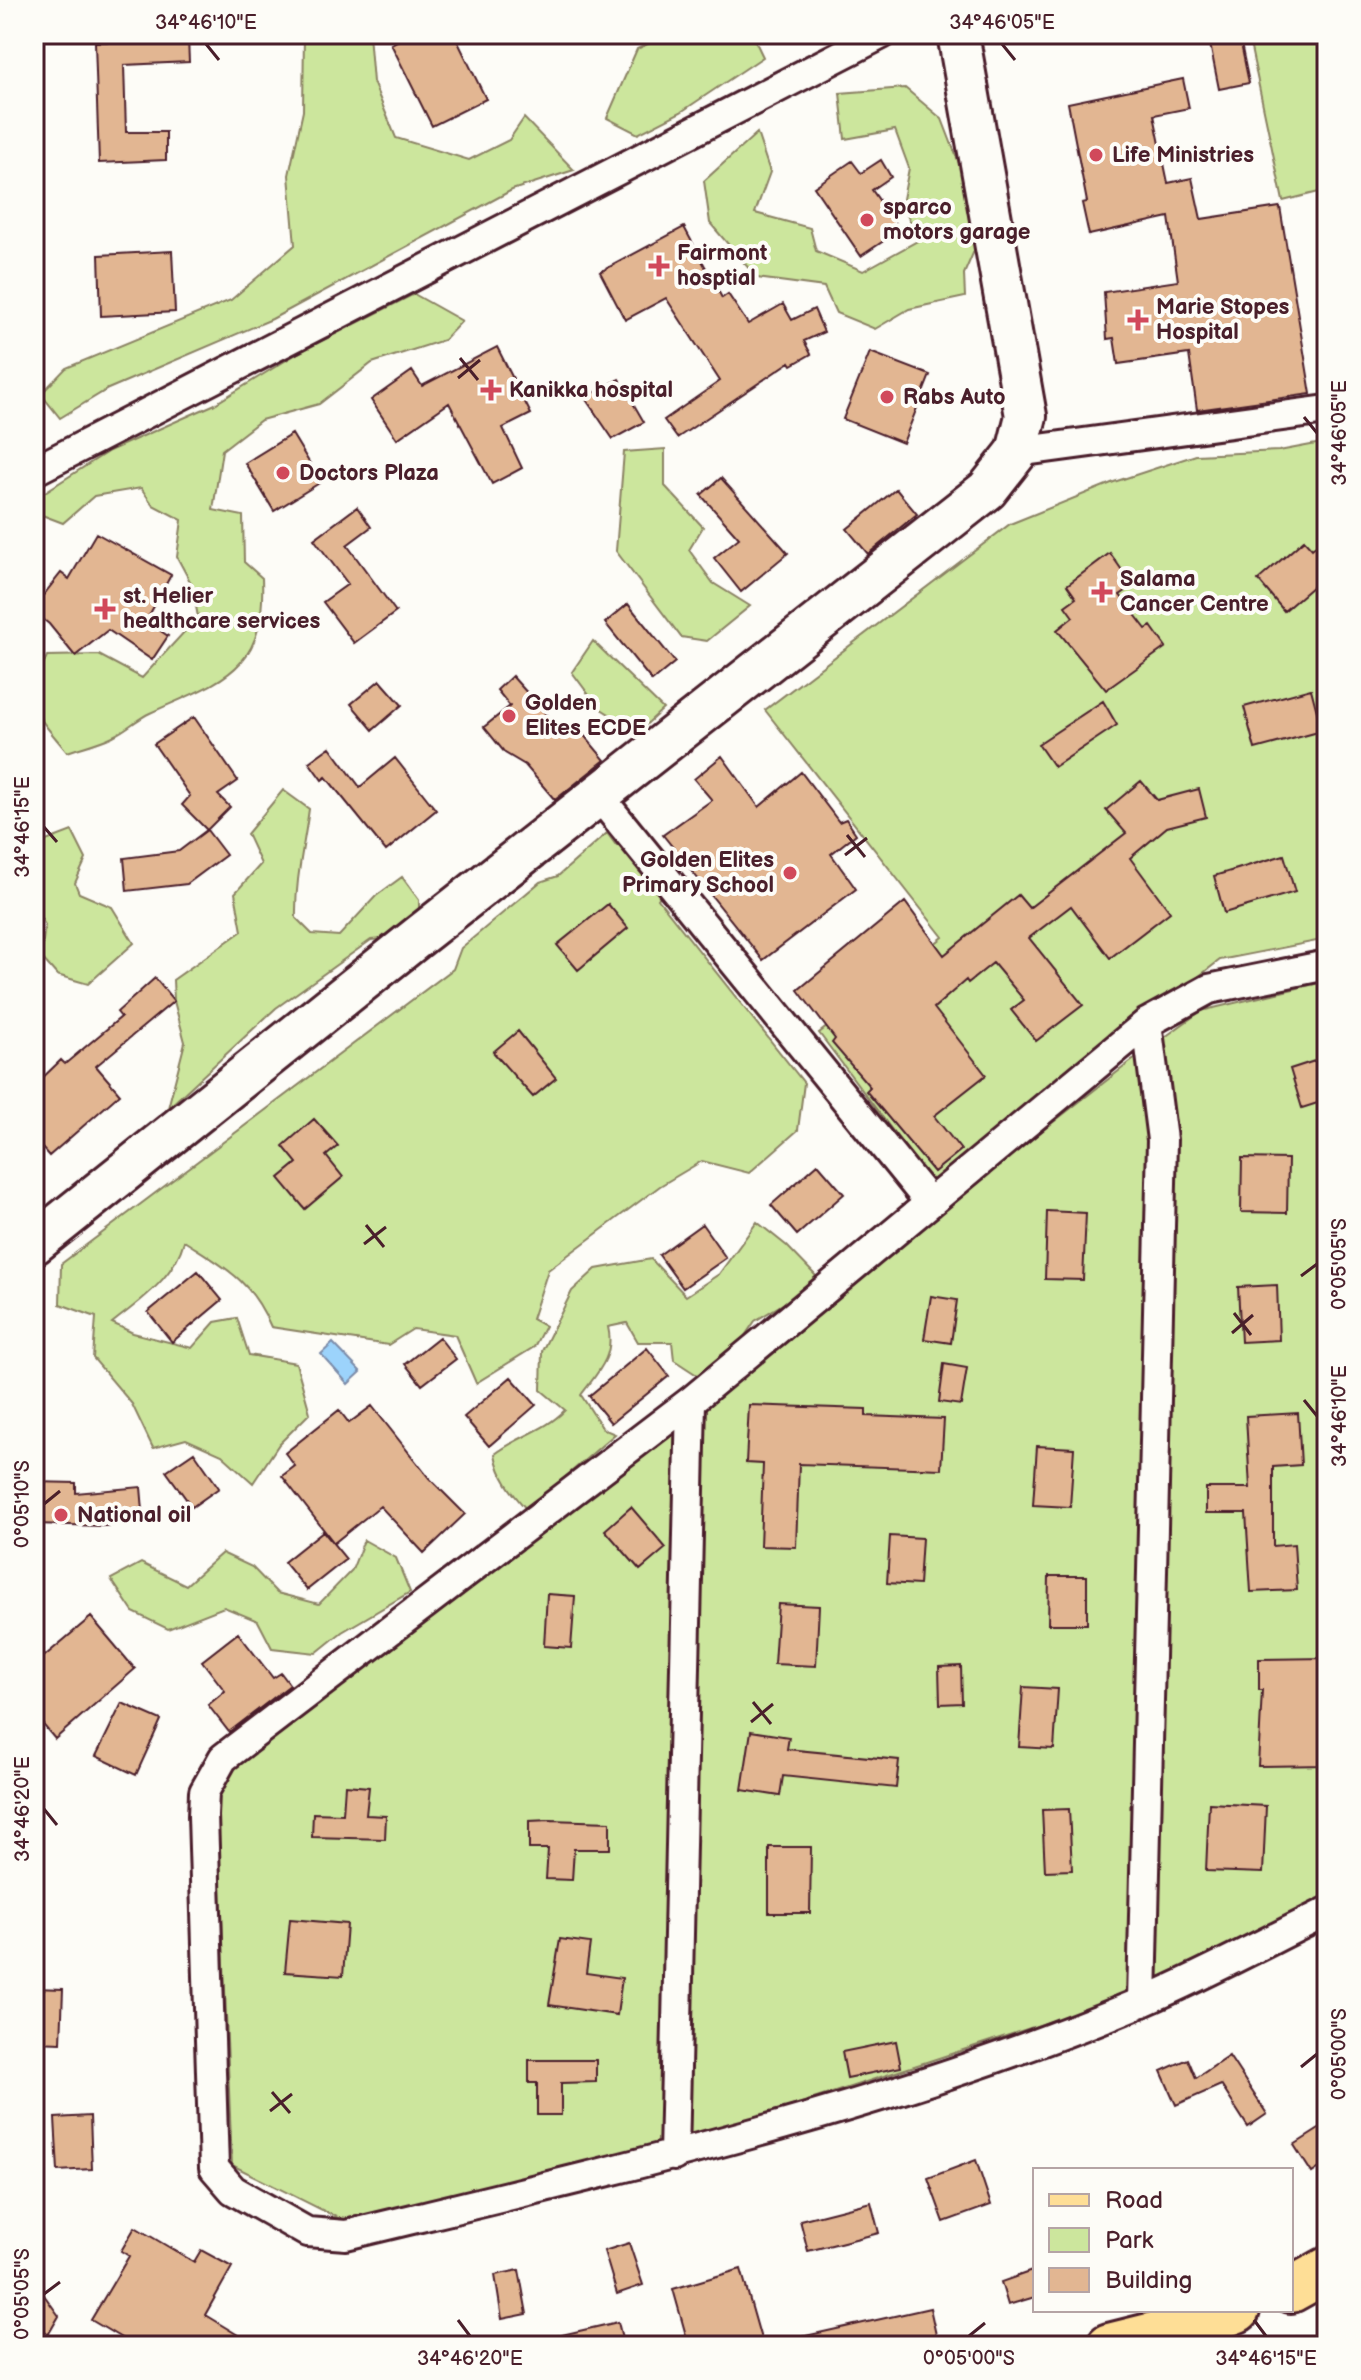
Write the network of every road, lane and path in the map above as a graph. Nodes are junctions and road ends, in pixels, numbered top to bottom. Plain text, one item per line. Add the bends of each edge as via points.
1 (882, 34) edge
2 (958, 34) edge
3 (1327, 410) edge
4 (1017, 452) junction
5 (34, 471) edge
6 (598, 795) junction
7 (1327, 965) edge
8 (1147, 1023) junction
9 (930, 1203) junction
10 (34, 1244) edge
11 (691, 1401) junction
12 (1327, 1912) edge
13 (1142, 2002) junction
14 (674, 2156) junction
15 (1251, 2312) edge
16 (1213, 2331) edge
17 (1109, 2346) edge

1 - 5 street
2 - 4 street via 1026,416
3 - 4 street
4 - 6 street via 987,490
6 - 9 street
6 - 10 street
7 - 8 street via 1209,989
8 - 9 street
8 - 13 street via 1162,1140
9 - 11 street
11 - 14 street
11 - 14 street via 223,1758 204,1792 203,1816 214,2168 233,2190 307,2232 346,2235
12 - 13 street
13 - 14 street via 921,2083
15 - 16 main road
16 - 17 main road

